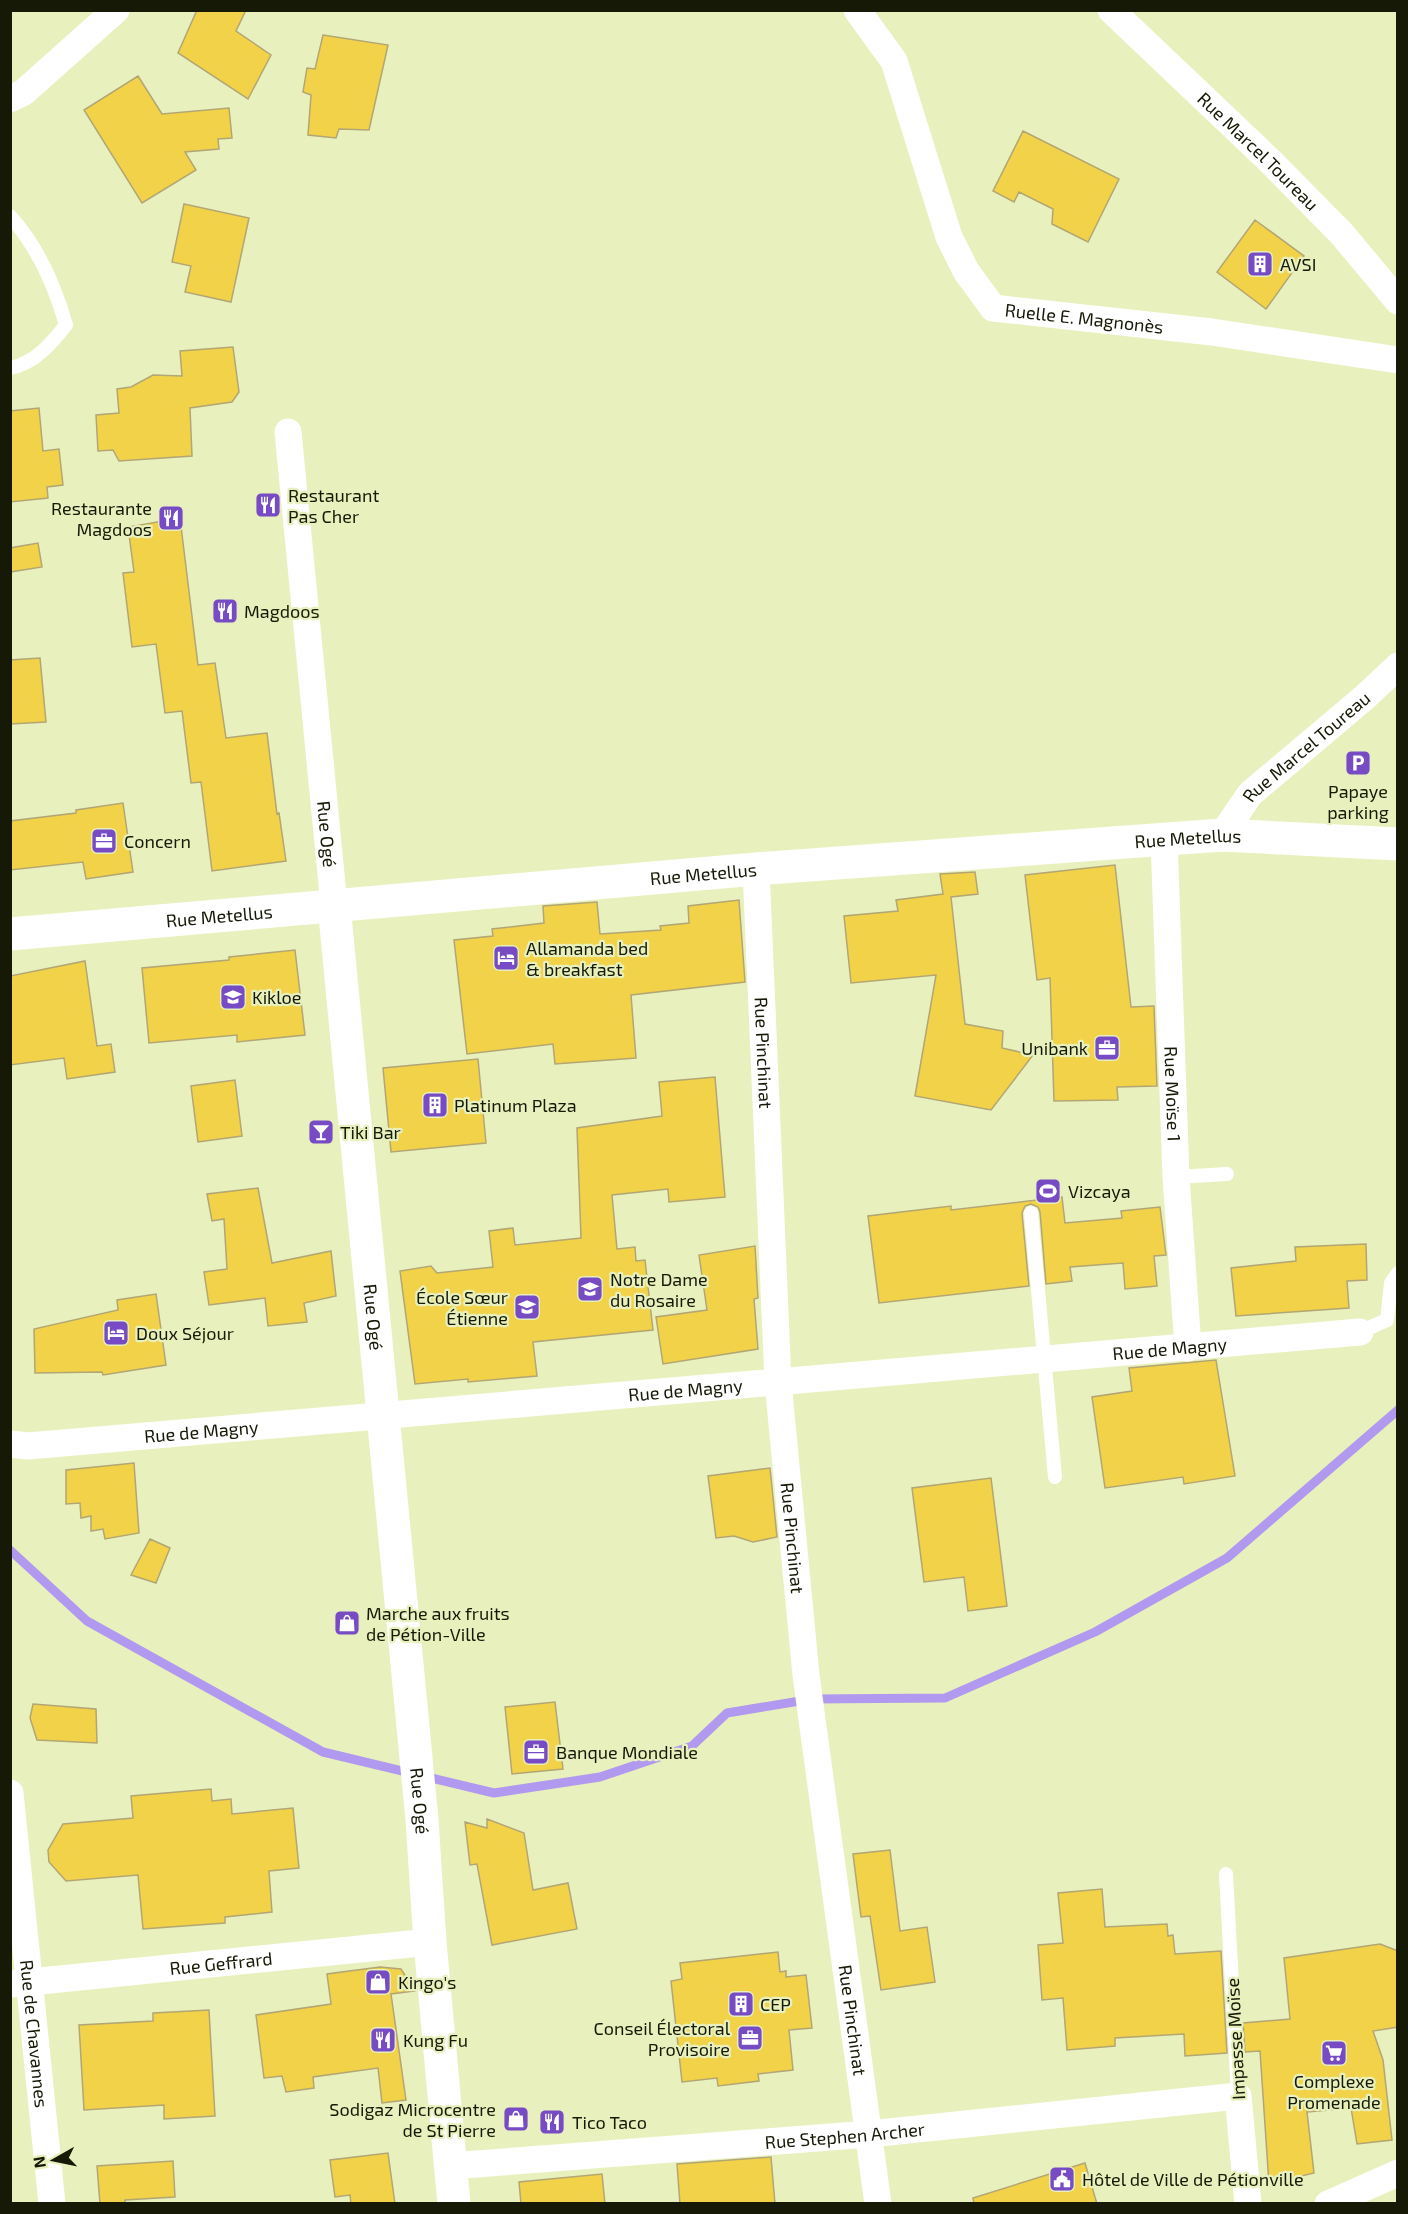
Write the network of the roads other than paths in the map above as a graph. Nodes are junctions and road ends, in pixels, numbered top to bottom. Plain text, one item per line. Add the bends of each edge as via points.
1 (116, 10) edge
2 (857, 10) edge
3 (1111, 10) edge
4 (10, 99) edge
5 (10, 216) edge
6 (1398, 301) edge
7 (1398, 360) edge
8 (10, 368) edge
9 (288, 432) dead end
10 (1398, 666) edge
11 (1222, 835) junction
12 (1164, 839) junction
13 (1398, 844) edge
14 (756, 869) junction
15 (334, 905) junction
16 (10, 934) edge
17 (1227, 1174) dead end
18 (1176, 1177) junction
19 (1031, 1213) dead end
20 (1398, 1273) edge
21 (1359, 1332) joint
22 (1188, 1348) junction
23 (1044, 1360) junction
24 (778, 1382) junction
25 (382, 1414) junction
26 (10, 1444) edge
27 (1055, 1476) dead end
28 (10, 1792) edge
29 (1226, 1874) dead end
30 (430, 1942) junction
31 (20, 1983) edge
32 (1238, 2096) junction
33 (869, 2134) junction
34 (450, 2166) junction
35 (1398, 2173) edge
36 (52, 2204) edge
37 (454, 2204) edge
38 (878, 2204) edge
39 (1248, 2204) edge
40 (1328, 2204) edge

1 - 4 street via 24,92
2 - 7 street, Ruelle E. Magnonès via 894,61 949,237 966,271 993,308 1212,332
3 - 6 street, Rue Marcel Toureau via 1271,162 1341,233
5 - 8 lane via 26,233 57,292 66,326 49,347
9 - 15 street, Rue Ogé
10 - 11 street, Rue Marcel Toureau via 1250,794
11 - 12 street, Rue Metellus
11 - 13 street, Rue Metellus
12 - 14 street, Rue Metellus
12 - 18 street, Rue Moïse 1
14 - 15 street, Rue Metellus
14 - 24 street, Rue Pinchinat
15 - 16 street, Rue Metellus
15 - 25 street, Rue Ogé
17 - 18 lane
18 - 22 street, Rue Moïse 1
19 - 23 lane
20 - 21 lane via 1391,1283 1387,1320
21 - 22 street, Rue de Magny
22 - 23 street, Rue de Magny
23 - 24 street, Rue de Magny
23 - 27 lane
24 - 25 street, Rue de Magny
24 - 33 street, Rue Pinchinat via 813,1734
25 - 26 street, Rue de Magny via 27,1446
25 - 30 street, Rue Ogé via 422,1820
28 - 31 street, Rue de Chavannes
29 - 32 lane, Impasse Moïse
30 - 31 street, Rue Geffrard
30 - 34 street, Rue Ogé
31 - 36 street, Rue de Chavannes
32 - 33 street, Rue Stephen Archer
32 - 39 street, Impasse Moïse
33 - 34 street, Rue Stephen Archer
33 - 38 street, Rue Pinchinat
34 - 37 street, Rue Ogé
35 - 40 street

